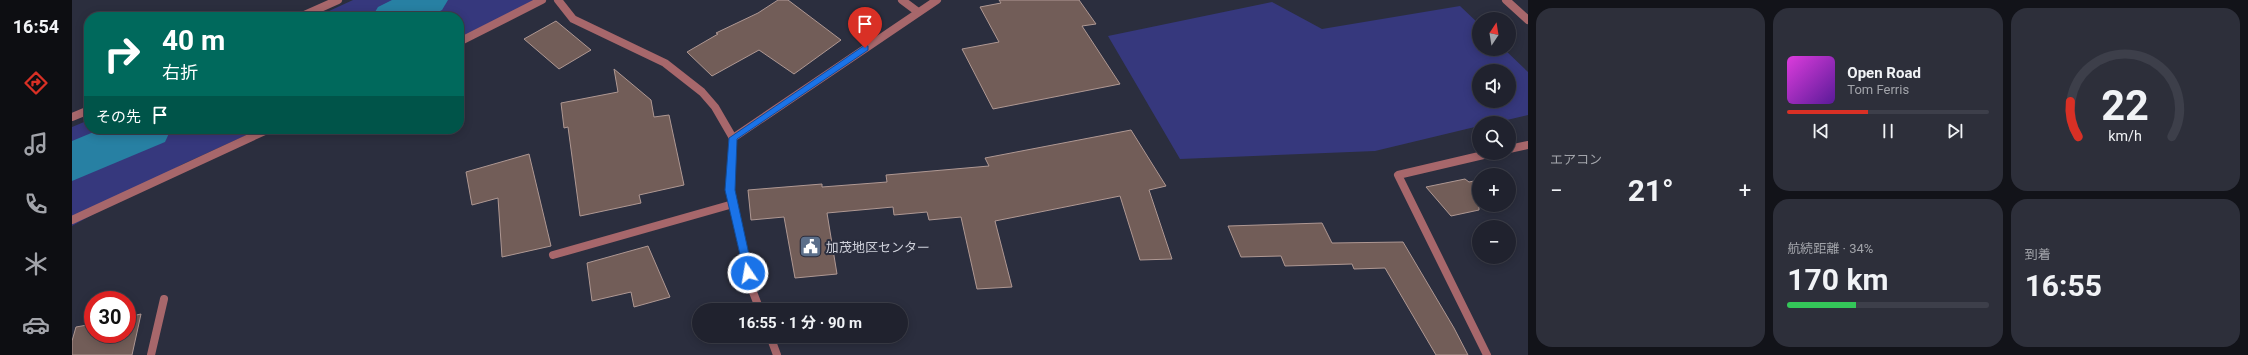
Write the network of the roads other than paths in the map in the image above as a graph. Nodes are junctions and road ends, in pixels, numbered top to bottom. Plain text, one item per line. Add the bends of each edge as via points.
1 (338, 0) edge
2 (542, 0) edge
3 (558, 0) edge
4 (902, 0) edge
5 (937, 0) edge
6 (1506, 0) edge
7 (311, 12) edge
8 (918, 12) junction
9 (1528, 20) edge
10 (464, 39) edge
11 (84, 112) edge
12 (72, 117) edge
13 (258, 134) edge
14 (733, 138) junction
15 (1528, 145) edge
16 (1516, 148) edge
17 (1472, 158) edge
18 (733, 204) junction
19 (72, 220) edge
20 (553, 255) dead end
21 (164, 299) dead end
22 (757, 303) edge
23 (773, 343) edge
24 (151, 355) edge
25 (777, 355) edge
26 (1487, 355) edge

1 - 7 street
2 - 10 street
3 - 14 street via 573,19 665,63 696,87 715,107
4 - 8 street
5 - 8 street
6 - 9 street
8 - 14 street
11 - 12 street
13 - 19 street
14 - 18 street via 730,190
15 - 16 street
17 - 26 street via 1398,175
18 - 20 street
18 - 22 street via 751,287
21 - 24 street
23 - 25 street

